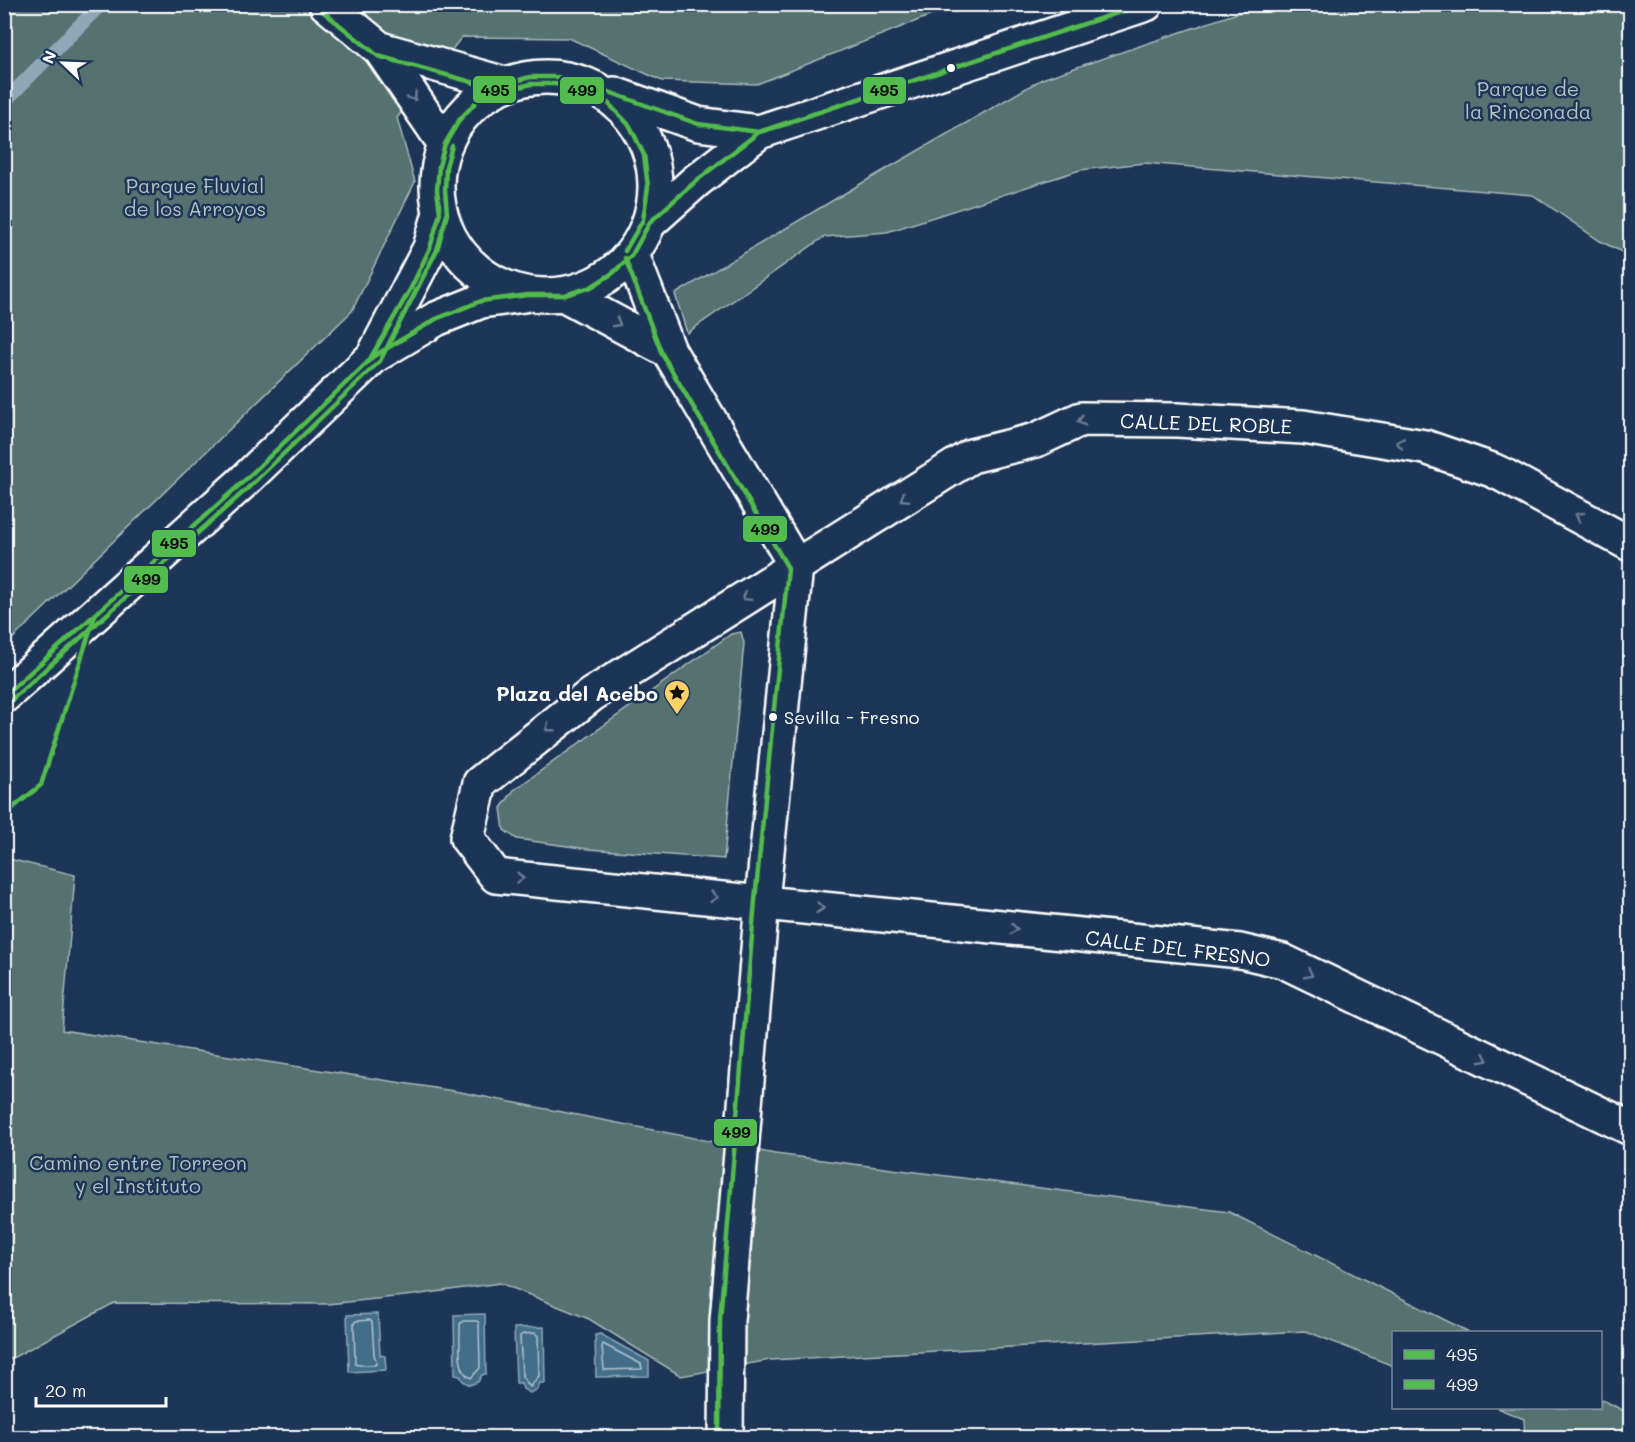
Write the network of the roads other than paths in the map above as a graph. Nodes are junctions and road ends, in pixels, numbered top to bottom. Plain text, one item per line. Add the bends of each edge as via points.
1 (326, 4) edge
2 (1146, 4) edge
3 (380, 49) junction
4 (581, 82) junction
5 (505, 84) junction
6 (759, 132) junction
7 (446, 144) junction
8 (440, 213) junction
9 (650, 222) junction
10 (632, 255) junction
11 (528, 295) junction
12 (566, 295) junction
13 (669, 351) junction
14 (374, 356) junction
15 (1630, 544) edge
16 (796, 566) junction
17 (4, 696) edge
18 (762, 901) junction
19 (1630, 1128) edge
20 (726, 1437) edge

1 - 3 street
2 - 6 street
3 - 5 street
3 -> 7 street
4 - 5 street via 530,77
4 - 6 street via 698,124
4 - 9 street via 612,97 636,122 651,153 656,187
5 - 7 street via 480,98 460,119
6 - 9 street
7 - 8 street via 439,166
8 - 11 street via 452,242 471,267 497,285
8 - 14 street via 430,248
9 - 10 street
10 - 12 street via 591,287
10 - 13 street
11 - 12 street
11 - 14 street via 481,301 436,319
12 -> 13 street
13 - 16 street
14 - 17 street via 244,481
15 -> 16 street, CALLE DEL ROBLE via 1503,475 1425,447 1303,427 1081,419 1036,440 971,456
16 - 18 street
16 -> 18 street via 591,695 480,783 467,838 496,876
18 -> 19 street, CALLE DEL FRESNO via 1240,951 1283,961
18 - 20 street via 727,1321

